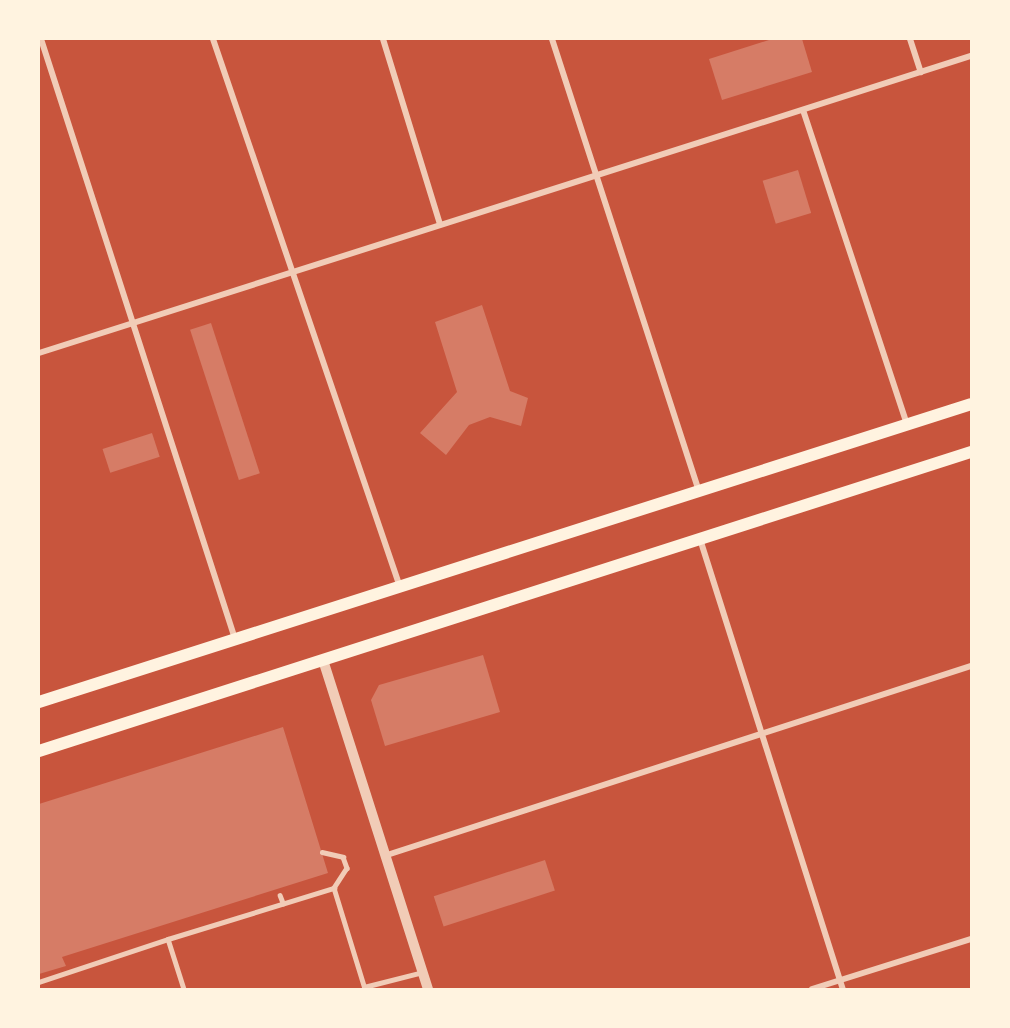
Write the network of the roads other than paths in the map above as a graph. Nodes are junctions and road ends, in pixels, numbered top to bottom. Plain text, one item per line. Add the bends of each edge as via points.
1 (41, 39) edge
2 (213, 39) edge
3 (383, 39) edge
4 (552, 39) edge
5 (910, 39) edge
6 (971, 56) edge
7 (921, 72) junction
8 (803, 110) junction
9 (594, 176) junction
10 (440, 224) junction
11 (293, 272) junction
12 (133, 323) junction
13 (39, 353) edge
14 (971, 404) edge
15 (907, 424) junction
16 (971, 452) edge
17 (699, 492) junction
18 (700, 539) junction
19 (400, 587) junction
20 (235, 639) junction
21 (324, 660) junction
22 (971, 666) edge
23 (39, 702) edge
24 (764, 733) junction
25 (39, 751) edge
26 (322, 852) dead end
27 (387, 855) junction
28 (334, 888) junction
29 (280, 895) dead end
30 (284, 903) junction
31 (168, 939) junction
32 (971, 939) edge
33 (423, 972) junction
34 (841, 980) junction
35 (39, 982) edge
36 (365, 988) edge
37 (184, 989) edge
38 (428, 989) edge
39 (812, 989) edge
40 (843, 989) edge

1 - 12 street
2 - 11 street
3 - 10 street
4 - 9 street
5 - 7 street
6 - 7 street
7 - 8 street
8 - 9 street
8 - 15 street
9 - 10 street
9 - 17 street
10 - 11 street
11 - 12 street
11 - 19 street
12 - 13 street
12 - 20 street
14 - 15 main road
15 - 17 main road
16 - 18 main road
17 - 19 main road
18 - 21 main road
18 - 24 street
19 - 20 main road
20 - 23 main road
21 - 25 main road
21 - 27 street
22 - 24 street
24 - 27 street
24 - 34 street
26 - 28 lane via 343,857 347,868
27 - 33 street
28 - 30 lane
28 - 36 lane
29 - 30 lane
30 - 31 lane
31 - 35 lane
31 - 37 lane
32 - 34 street
33 - 36 lane
33 - 38 street
34 - 39 street
34 - 40 street

